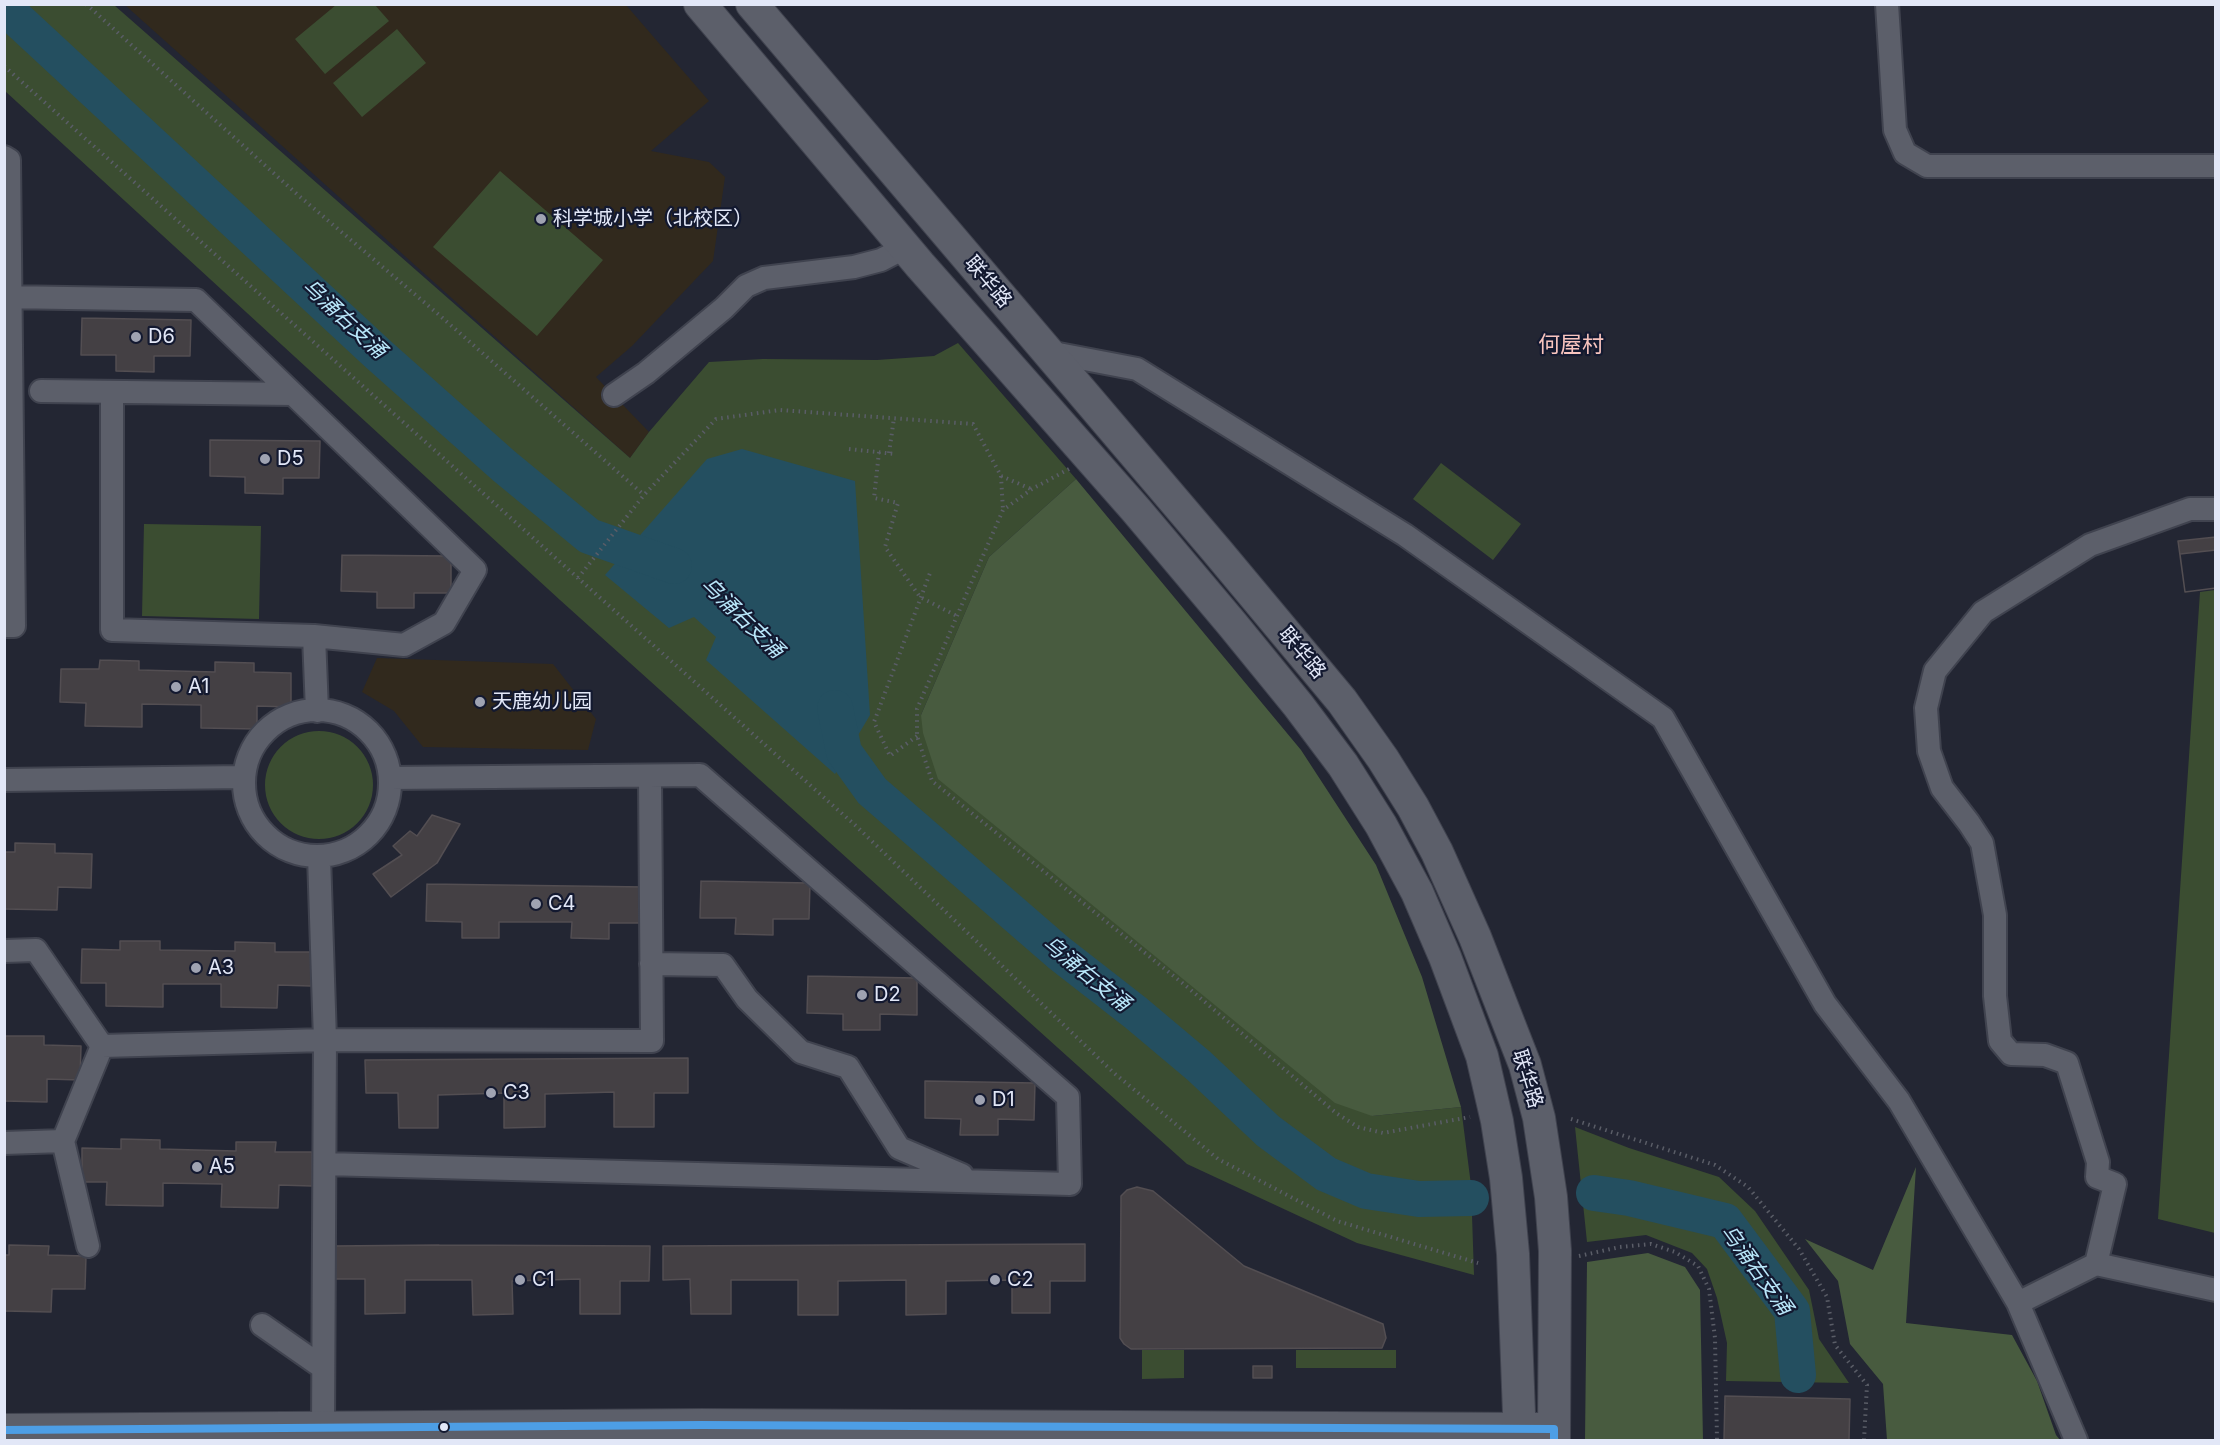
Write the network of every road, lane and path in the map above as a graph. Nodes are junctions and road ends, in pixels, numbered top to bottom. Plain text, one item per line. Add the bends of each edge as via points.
1 (86, 4) edge
2 (700, 4) edge
3 (752, 4) edge
4 (1887, 4) edge
5 (4, 66) edge
6 (4, 157) edge
7 (2216, 166) edge
8 (906, 247) junction
9 (8, 297) edge
10 (1048, 352) junction
11 (41, 391) dead end
12 (112, 393) junction
13 (293, 394) junction
14 (614, 395) dead end
15 (894, 418) junction
16 (849, 449) dead end
17 (879, 452) junction
18 (889, 453) junction
19 (896, 454) dead end
20 (1074, 466) dead end
21 (1001, 476) junction
22 (1032, 489) junction
23 (644, 495) junction
24 (2216, 509) edge
25 (1004, 510) junction
26 (930, 573) dead end
27 (578, 578) junction
28 (920, 597) junction
29 (957, 616) junction
30 (4, 626) edge
31 (314, 636) junction
32 (317, 711) junction
33 (917, 736) junction
34 (650, 776) junction
35 (244, 777) junction
36 (390, 778) junction
37 (4, 780) edge
38 (319, 856) junction
39 (4, 951) edge
40 (651, 964) junction
41 (325, 1040) junction
42 (102, 1046) junction
43 (1484, 1119) junction
44 (1571, 1119) dead end
45 (63, 1141) junction
46 (4, 1143) edge
47 (325, 1164) junction
48 (975, 1180) junction
49 (88, 1246) dead end
50 (1567, 1253) junction
51 (1478, 1263) dead end
52 (2096, 1264) junction
53 (2216, 1290) edge
54 (2018, 1303) junction
55 (262, 1325) dead end
56 (322, 1367) junction
57 (323, 1428) junction
58 (4, 1430) edge
59 (1520, 1435) edge
60 (1554, 1435) edge
61 (1717, 1440) edge
62 (1864, 1440) edge
63 (2076, 1440) edge

1 - 23 path via 298,195
2 - 8 street
3 - 10 street, 联华路
4 - 7 street via 1895,130 1905,153 1927,166
5 - 27 path
6 - 9 street via 9,160
8 - 14 street via 881,260 854,267 764,278 746,286
8 - 43 street via 1136,510 1343,765 1417,892 1440,946 1482,1056
9 - 13 street via 196,300
9 - 30 street via 14,626
10 - 50 street, 联华路 via 1335,692 1413,807 1475,937 1525,1065 1539,1118 1551,1197
10 - 54 street via 1137,369 1405,535 1664,718 1825,1004 1899,1101
11 - 12 street
12 - 13 street
12 - 31 street via 112,630
13 - 31 street via 475,570 444,623 404,645
15 - 18 path
15 - 21 path via 974,424
15 - 23 path via 780,410 716,419
16 - 17 path
17 - 18 path
17 - 28 path via 874,498 898,503 885,547
18 - 19 path
20 - 22 path
21 - 22 path
21 - 25 path
22 - 25 path
23 - 27 path
24 - 52 street via 2190,508 2090,545 1983,612 1935,671 1926,708 1929,751 1942,788 1982,843 1995,915 1995,996 2000,1041 2011,1054 2045,1055 2067,1063 2098,1162 2097,1177 2115,1184
25 - 29 path
26 - 28 path
27 - 51 path via 856,826 1114,1073 1218,1159 1337,1221
28 - 29 path
28 - 33 path via 874,722 890,756
29 - 33 path via 917,709
31 - 32 street
32 - 35 street via 283,718 263,733 250,753
32 - 36 street via 331,711 353,719 372,734 384,754
33 - 43 path via 932,781 1336,1113 1358,1126 1383,1132
34 - 36 street
34 - 40 street
34 - 48 street via 700,775 1068,1097 1070,1184
35 - 37 street
35 - 38 street via 246,801 255,823 272,841 294,852
36 - 38 street via 388,801 378,823 362,841 341,852
38 - 41 street
39 - 42 street via 36,950
40 - 41 street via 652,1041
40 - 48 street via 723,965 747,999 801,1052 848,1067 898,1148
41 - 42 street
41 - 47 street
42 - 45 street
43 - 59 street via 1506,1178
44 - 62 path via 1715,1165 1748,1188 1799,1249 1827,1297 1834,1345 1867,1385
45 - 46 street
45 - 49 street
47 - 48 street
47 - 56 street
50 - 60 street, 联华路
50 - 61 path via 1651,1244 1698,1266 1709,1289 1716,1338
52 - 53 street
52 - 54 street
54 - 63 street
55 - 56 street
56 - 57 street
57 - 58 street
57 - 59 street via 702,1425
59 - 60 street

